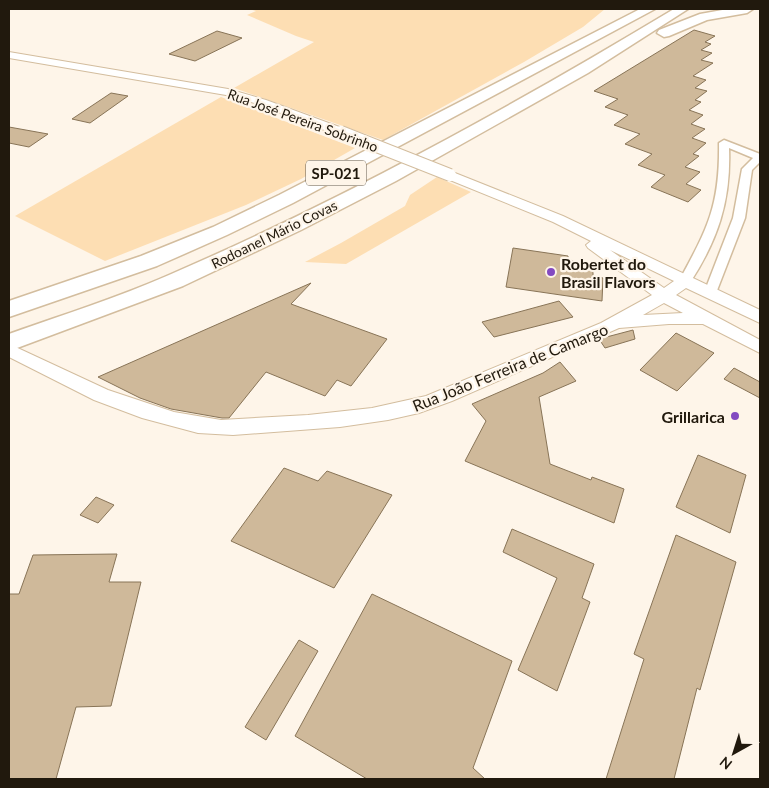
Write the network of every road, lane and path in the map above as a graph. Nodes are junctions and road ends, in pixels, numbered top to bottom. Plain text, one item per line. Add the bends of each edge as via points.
1 (622, 9) edge
2 (649, 9) edge
3 (682, 9) edge
4 (747, 9) edge
5 (9, 55) edge
6 (538, 66) junction
7 (583, 70) junction
8 (342, 132) joint
9 (760, 157) edge
10 (558, 219) junction
11 (685, 281) junction
12 (710, 293) junction
13 (664, 296) junction
14 (9, 309) edge
15 (760, 317) edge
16 (706, 319) junction
17 (615, 324) junction
18 (9, 343) edge
19 (760, 347) edge
20 (9, 350) edge

1 - 6 highway
2 - 6 highway, Rodoanel Mário Covas / SP-021
3 - 7 highway, Rodoanel Mário Covas / SP-021
4 - 7 highway via 686,23
5 - 8 street, Rua José Pereira Sobrinho via 228,92
6 - 14 highway, Rodoanel Mário Covas / SP-021 via 220,231 149,261
7 - 18 highway, Rodoanel Mário Covas / SP-021 via 389,177 241,252
8 - 10 street, Rua José Pereira Sobrinho, bridge
9 - 11 street via 724,143 723,184 717,216 710,236
9 - 12 street via 747,169 739,218
10 - 11 street, Rua José Pereira Sobrinho
10 - 13 street, Rua José Pereira Sobrinho
11 - 12 street
11 - 13 street, Rua João Ferreira de Camargo
12 - 15 street
13 - 16 street, Rua José Pereira Sobrinho
13 - 17 street, Rua João Ferreira de Camargo
16 - 17 street via 669,318
16 - 19 street, Rua José Pereira Sobrinho
17 - 20 street, Rua João Ferreira de Camargo via 421,405 321,422 255,427 199,425 136,408

